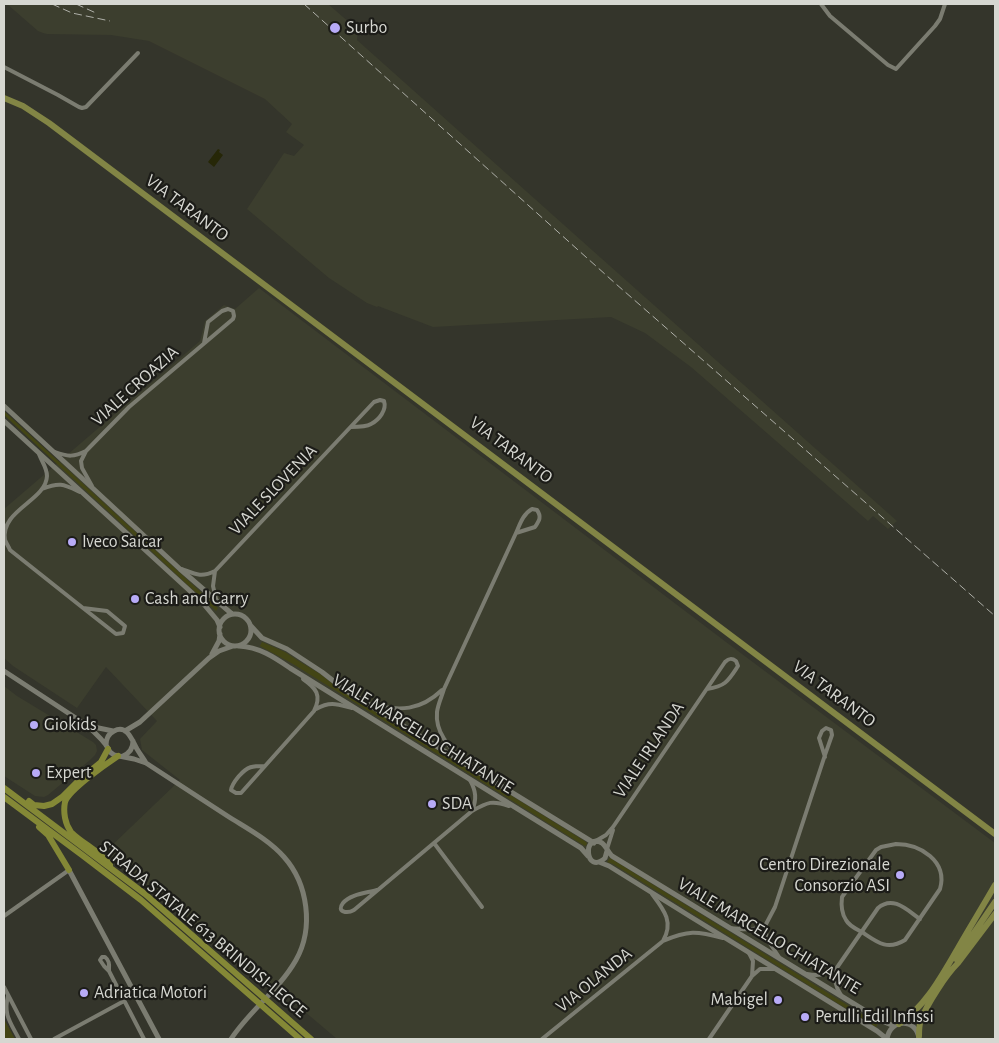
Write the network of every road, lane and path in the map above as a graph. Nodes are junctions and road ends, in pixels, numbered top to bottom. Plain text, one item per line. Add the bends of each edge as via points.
1 (821, 4) edge
2 (945, 4) edge
3 (138, 53) dead end
4 (4, 67) edge
5 (4, 98) edge
6 (204, 343) junction
7 (4, 406) edge
8 (4, 421) edge
9 (351, 427) junction
10 (53, 451) junction
11 (86, 451) junction
12 (38, 452) junction
13 (93, 488) junction
14 (42, 489) junction
15 (81, 492) junction
16 (516, 534) junction
17 (180, 568) junction
18 (215, 571) junction
19 (216, 601) junction
20 (83, 608) junction
21 (232, 614) junction
22 (251, 626) junction
23 (220, 630) junction
24 (236, 646) junction
25 (209, 658) junction
26 (290, 668) junction
27 (4, 671) edge
28 (707, 688) junction
29 (444, 689) junction
30 (371, 705) junction
31 (356, 708) junction
32 (314, 711) junction
33 (140, 722) junction
34 (88, 726) junction
35 (113, 731) junction
36 (125, 731) junction
37 (132, 739) junction
38 (107, 747) junction
39 (120, 756) junction
40 (825, 757) junction
41 (463, 762) junction
42 (146, 763) junction
43 (264, 766) junction
44 (469, 778) junction
45 (4, 783) edge
46 (4, 788) edge
47 (4, 797) edge
48 (4, 801) edge
49 (516, 808) junction
50 (472, 811) junction
51 (968, 814) junction
52 (613, 828) junction
53 (995, 834) edge
54 (995, 839) edge
55 (434, 843) junction
56 (594, 843) junction
57 (607, 850) junction
58 (588, 856) junction
59 (599, 862) junction
60 (69, 870) junction
61 (115, 872) junction
62 (995, 885) edge
63 (377, 890) junction
64 (651, 892) junction
65 (995, 902) edge
66 (482, 907) dead end
67 (995, 914) edge
68 (4, 916) edge
69 (920, 918) junction
70 (765, 926) junction
71 (730, 928) junction
72 (861, 932) junction
73 (725, 938) junction
74 (663, 941) junction
75 (749, 953) junction
76 (782, 960) junction
77 (950, 967) junction
78 (775, 969) junction
79 (836, 969) junction
80 (109, 971) dead end
81 (803, 973) junction
82 (752, 976) junction
83 (4, 987) edge
84 (8, 996) junction
85 (844, 998) junction
86 (124, 1001) junction
87 (897, 1025) junction
88 (919, 1038) edge
89 (19, 1039) edge
90 (31, 1039) edge
91 (54, 1039) edge
92 (144, 1039) edge
93 (159, 1039) edge
94 (231, 1039) edge
95 (300, 1039) edge
96 (311, 1039) edge
97 (542, 1039) edge
98 (709, 1039) edge
99 (887, 1039) edge

1 - 2 street via 830,16 896,69 935,26
3 - 4 street via 82,108
5 - 51 main road, VIA TARANTO via 49,123
6 - 6 street, VIALE CROAZIA via 233,319 233,311 222,311 208,322
6 - 11 street, VIALE CROAZIA via 129,407
7 - 10 street, VIALE MARCELLO CHIATANTE
8 - 12 street, VIALE MARCELLO CHIATANTE
9 - 9 street, VIALE SLOVENIA via 370,426 385,411 384,401 374,402
9 - 18 street, VIALE SLOVENIA
10 - 11 street, VIALE CROAZIA via 71,456
10 - 13 street, VIALE MARCELLO CHIATANTE
11 - 13 street, VIALE CROAZIA via 81,461 82,468
12 - 14 street via 47,475
12 - 15 street, VIALE MARCELLO CHIATANTE
13 - 17 street, VIALE MARCELLO CHIATANTE
14 - 15 street via 59,484
14 - 20 street via 10,517 4,539 10,550
15 - 23 street, VIALE MARCELLO CHIATANTE via 202,602 217,620
16 - 16 street via 536,528 540,518 537,510 527,511
16 - 29 street
17 - 18 street via 201,576
17 - 19 street, VIALE MARCELLO CHIATANTE
18 - 19 street
19 - 21 street, VIALE MARCELLO CHIATANTE
20 - 20 street via 116,634 123,633 125,626 107,611
21 - 22 street, VIALE MARCELLO CHIATANTE via 246,618
21 - 23 street via 224,619
22 - 24 street via 247,640
22 - 30 street, VIALE MARCELLO CHIATANTE via 262,638 287,649
23 - 24 street, VIALE MARCELLO CHIATANTE via 224,642
23 - 25 street via 216,649
24 - 25 street
24 - 26 street, VIALE MARCELLO CHIATANTE via 256,648
25 - 33 street
26 - 31 street, VIALE MARCELLO CHIATANTE
26 - 32 street via 317,692
27 - 34 street
28 - 28 street, VIALE IRLANDA via 724,684 738,666 736,661 729,659 725,662
28 - 52 street, VIALE IRLANDA
29 - 30 street via 416,707 395,710
29 - 41 street via 437,721 447,745
30 - 41 street, VIALE MARCELLO CHIATANTE
31 - 32 street via 338,703 320,706
31 - 44 street, VIALE MARCELLO CHIATANTE
32 - 43 street
33 - 36 street
33 - 37 street
34 - 35 street
34 - 38 street
35 - 36 street
35 - 38 street via 108,737
36 - 37 street
37 - 39 street via 129,752
37 - 42 street
38 - 39 street
38 - 45 highway via 100,762 52,804 34,805
39 - 42 street
39 - 61 highway via 74,790 66,801 64,814 72,832 105,858
40 - 40 street via 832,735 826,728 819,738
40 - 70 street via 778,899
41 - 56 street, VIALE MARCELLO CHIATANTE
42 - 94 street via 263,838 283,856 302,890 305,933 297,958
43 - 43 street via 246,768 232,784 231,790 241,793
44 - 49 street, VIALE MARCELLO CHIATANTE
44 - 50 street via 476,793
46 - 61 highway, STRADA STATALE 613 BRINDISI-LECCE
47 - 95 highway, STRADA STATALE 613 BRINDISI-LECCE via 141,900
48 - 60 highway via 48,835
49 - 50 street via 493,802
49 - 58 street, VIALE MARCELLO CHIATANTE via 581,848
50 - 55 street
51 - 53 main road, VIA TARANTO
51 - 54 main road
52 - 56 street, VIALE IRLANDA
52 - 57 street, VIALE IRLANDA
55 - 63 street
55 - 66 street
56 - 57 street, VIALE MARCELLO CHIATANTE via 602,844
56 - 58 street via 588,848
57 - 59 street via 605,858
57 - 71 street, VIALE MARCELLO CHIATANTE
58 - 59 street, VIALE MARCELLO CHIATANTE
59 - 64 street, VIALE MARCELLO CHIATANTE
60 - 68 street
60 - 93 street
61 - 96 highway, STRADA STATALE 613 BRINDISI-LECCE via 145,894
62 - 77 main road
63 - 63 street via 352,897 342,904 342,910 345,913 354,910
64 - 73 street, VIALE MARCELLO CHIATANTE
64 - 74 street via 667,918 667,934
65 - 77 main road
67 - 77 main road via 958,963
69 - 72 street via 900,943 882,944
69 - 72 street via 897,903 885,903
69 - 72 street via 940,889 939,867 926,853 910,845 888,845 871,855 842,897 846,921
70 - 71 street
70 - 76 street via 770,944
71 - 76 street, VIALE MARCELLO CHIATANTE
72 - 79 street
73 - 74 street, VIA OLANDA via 693,932
73 - 75 street, VIALE MARCELLO CHIATANTE
74 - 97 street, VIA OLANDA
75 - 78 street, VIALE MARCELLO CHIATANTE
75 - 82 street
76 - 81 street, VIALE MARCELLO CHIATANTE
77 - 87 main road via 922,1004
77 - 88 main road via 920,1022
78 - 82 street via 760,969
78 - 99 street, VIALE MARCELLO CHIATANTE
79 - 81 street via 821,976
79 - 85 street via 834,978
80 - 86 street
81 - 85 street, VIALE MARCELLO CHIATANTE
82 - 98 street
83 - 84 street
84 - 89 street via 6,1012
84 - 90 street
85 - 87 street, VIALE MARCELLO CHIATANTE via 882,1021
86 - 91 street
86 - 92 street
87 - 88 street, VIALE MARCELLO CHIATANTE via 912,1026
87 - 99 street, VIALE MARCELLO CHIATANTE

